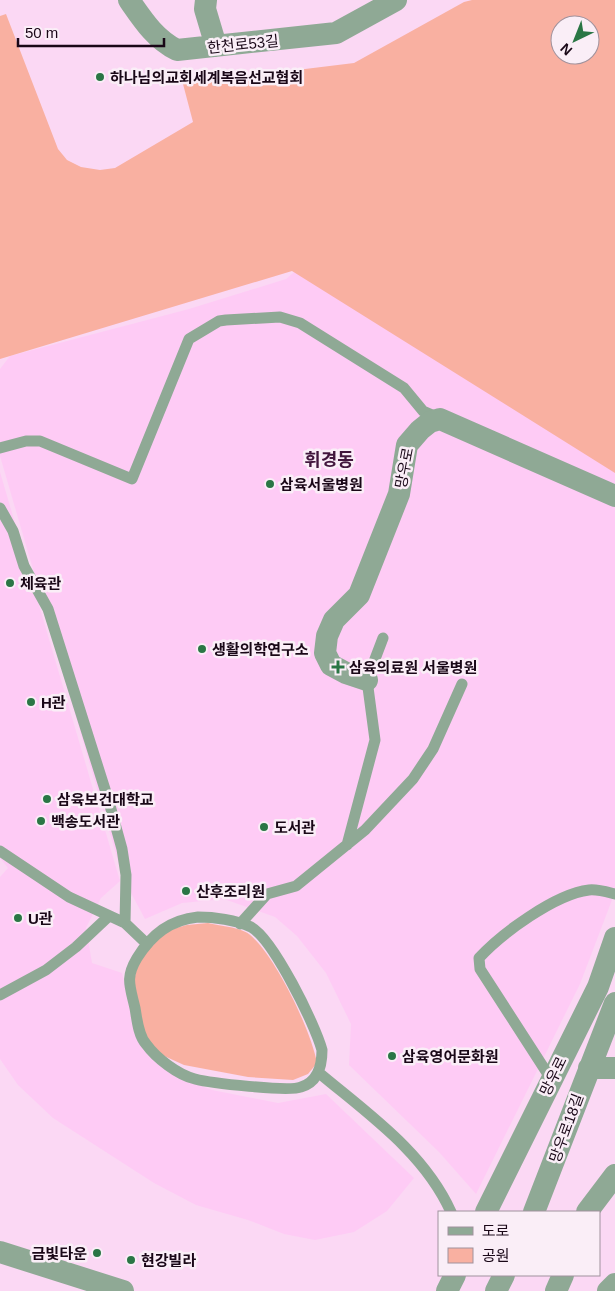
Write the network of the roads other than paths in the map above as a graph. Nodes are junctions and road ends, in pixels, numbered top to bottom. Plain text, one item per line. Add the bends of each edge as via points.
1 (130, 0) edge
2 (206, 0) edge
3 (396, 0) edge
4 (369, 6) edge
5 (216, 46) junction
6 (440, 419) junction
7 (0, 448) edge
8 (615, 496) edge
9 (0, 508) edge
10 (383, 638) dead end
11 (367, 680) junction
12 (462, 684) dead end
13 (347, 845) junction
14 (0, 851) edge
15 (615, 894) edge
16 (110, 916) junction
17 (125, 923) junction
18 (240, 924) junction
19 (615, 938) edge
20 (146, 943) junction
21 (0, 995) edge
22 (615, 1003) edge
23 (589, 1068) junction
24 (615, 1068) edge
25 (318, 1072) junction
26 (551, 1079) junction
27 (615, 1175) edge
28 (450, 1211) edge
29 (486, 1211) edge
30 (534, 1211) edge
31 (588, 1211) edge
32 (0, 1252) edge
33 (454, 1276) edge
34 (504, 1276) edge
35 (563, 1276) edge
36 (615, 1284) edge
37 (123, 1291) edge
38 (447, 1291) edge
39 (496, 1291) edge
40 (556, 1291) edge
41 (608, 1291) edge

1 - 5 street, 한천로53길 via 147,26 168,46 177,50
2 - 5 street via 205,9
3 - 4 street, 한천로53길
4 - 5 street, 한천로53길 via 336,33
6 - 7 lane via 423,411 404,388 300,323 280,317 226,320 188,339 132,480 40,441 26,440
6 - 8 street
6 - 11 street, 망우로 via 420,430 408,445 399,494 359,595 334,620 327,636 325,653 332,664
9 - 17 lane via 13,531 24,566 48,609 109,802 126,875
10 - 11 lane
11 - 13 lane via 375,740
12 - 13 lane via 425,762 413,779
13 - 18 lane via 296,886 268,894
14 - 16 lane via 69,897
15 - 26 lane via 589,890 567,896 503,934 479,958 480,968
16 - 17 lane
16 - 21 lane via 46,970
17 - 20 lane
18 - 20 lane via 209,917 185,918 170,923
18 - 25 lane via 256,930 282,963 321,1046
19 - 26 street, 망우로 via 598,987
20 - 25 lane via 130,969 128,982 142,1038 152,1052 196,1079 291,1089 308,1084
22 - 23 street, 망우로18길
23 - 24 street
23 - 30 street, 망우로18길
25 - 28 lane via 420,1162 433,1177
26 - 29 street, 망우로
27 - 31 street
32 - 37 street
33 - 38 street
34 - 39 street
35 - 40 street
36 - 41 street

